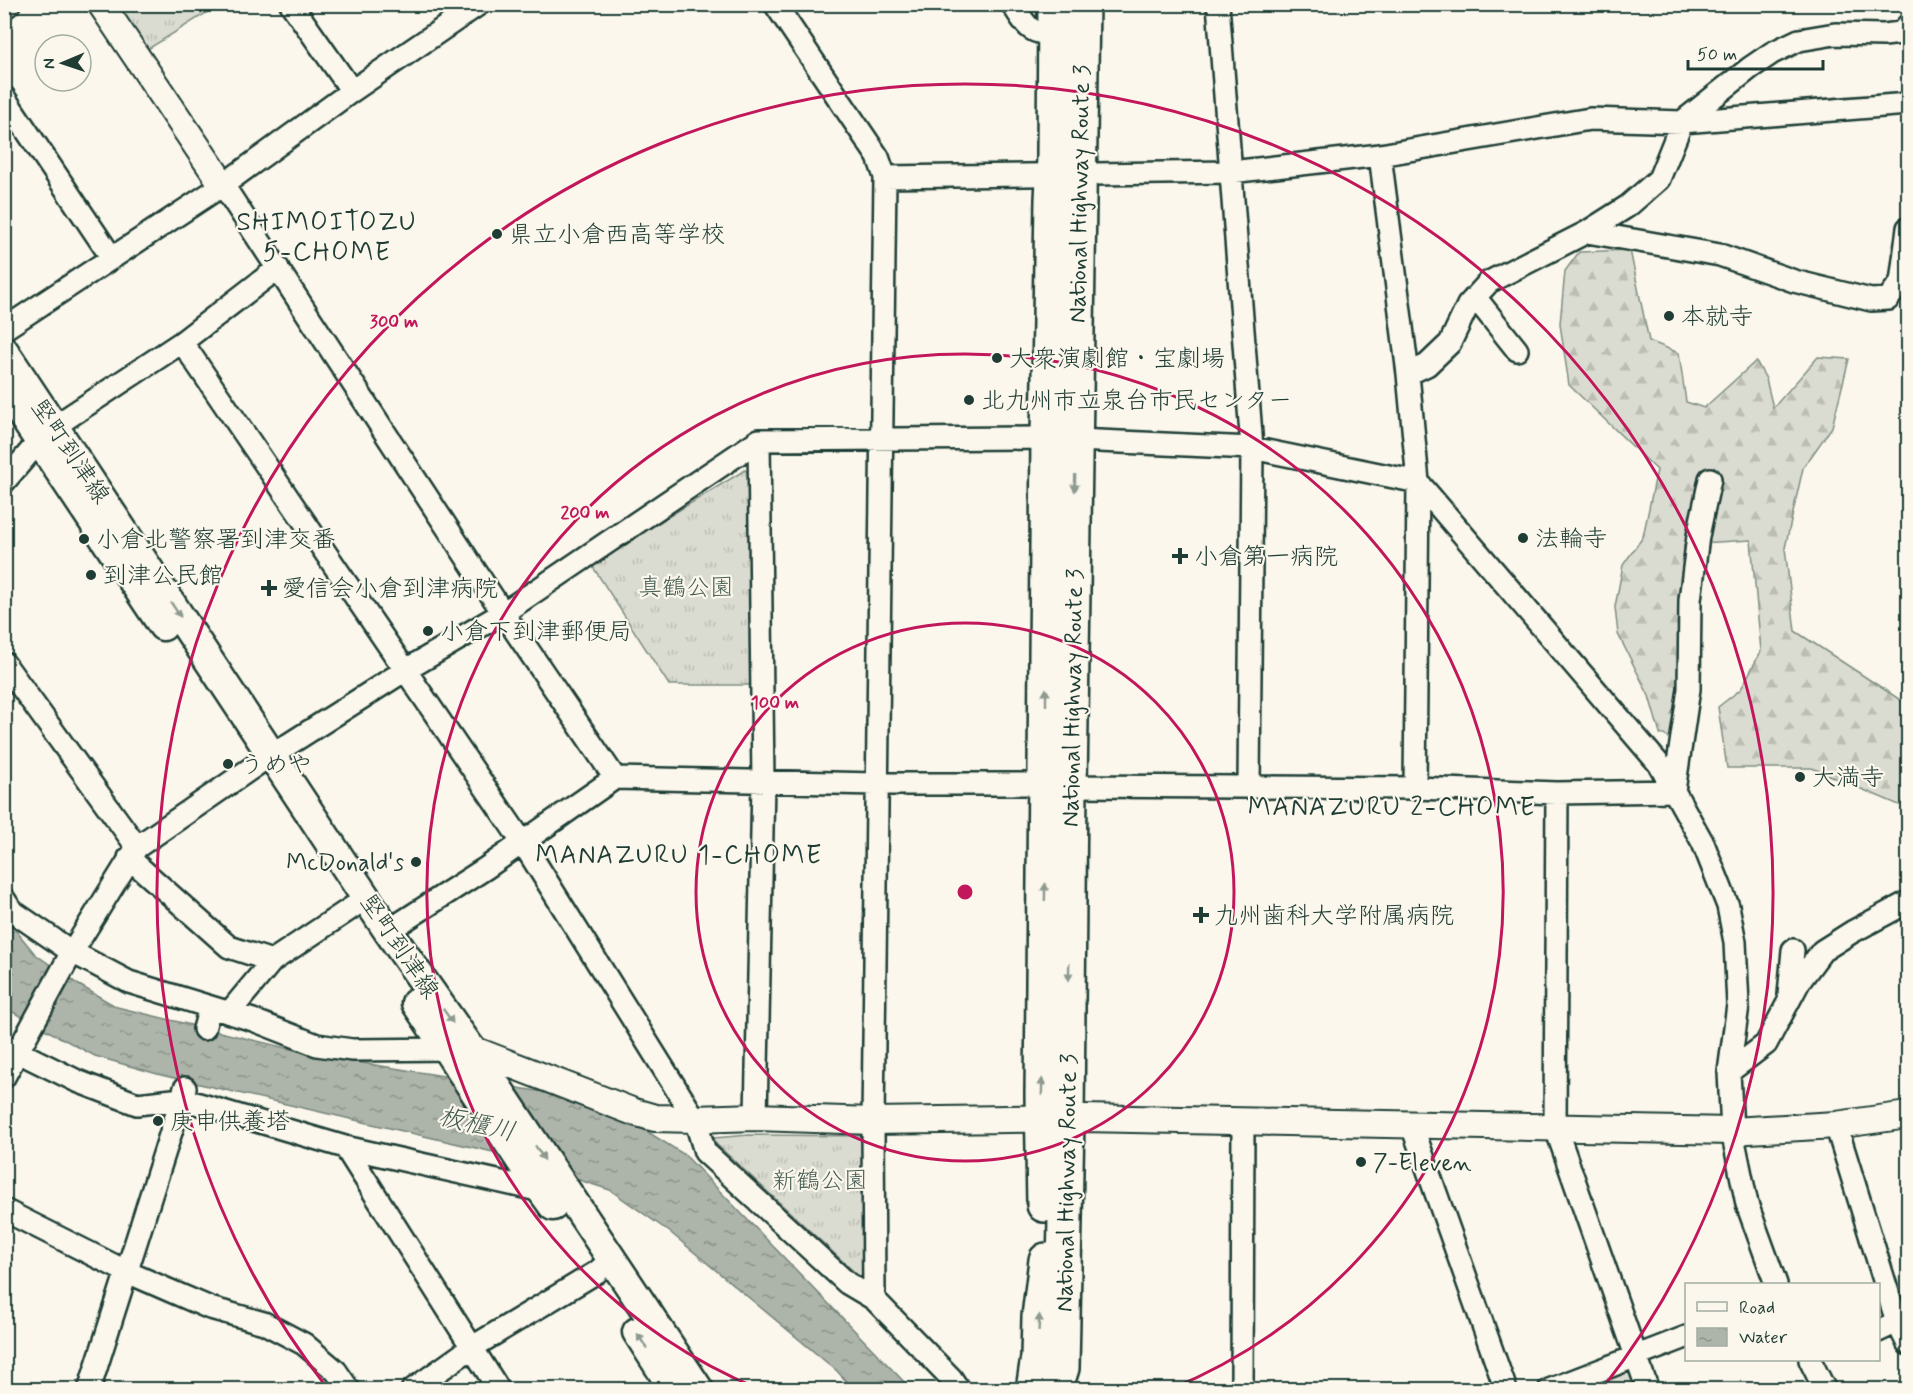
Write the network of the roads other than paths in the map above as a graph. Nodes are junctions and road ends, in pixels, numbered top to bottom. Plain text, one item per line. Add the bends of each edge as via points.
1 (9, 4) edge
2 (101, 4) edge
3 (291, 4) edge
4 (775, 4) edge
5 (1011, 4) edge
6 (1082, 4) edge
7 (1218, 4) edge
8 (478, 5) edge
9 (4, 8) edge
10 (1055, 19) edge
11 (1908, 26) edge
12 (352, 91) junction
13 (4, 97) edge
14 (1908, 104) edge
15 (1682, 122) junction
16 (1380, 155) junction
17 (1231, 172) junction
18 (1066, 176) junction
19 (885, 177) junction
20 (223, 185) junction
21 (1908, 228) edge
22 (1587, 232) junction
23 (112, 258) junction
24 (278, 268) junction
25 (1475, 297) junction
26 (4, 330) edge
27 (182, 342) junction
28 (1517, 350) dead end
29 (4, 351) edge
30 (1408, 374) junction
31 (4, 388) edge
32 (47, 433) junction
33 (883, 439) junction
34 (1062, 439) junction
35 (759, 440) junction
36 (1252, 448) junction
37 (1710, 479) dead end
38 (4, 482) edge
39 (1418, 482) junction
40 (503, 613) junction
41 (4, 663) edge
42 (404, 671) junction
43 (265, 761) junction
44 (615, 778) junction
45 (763, 783) junction
46 (876, 784) junction
47 (1058, 786) junction
48 (1249, 786) junction
49 (1415, 788) junction
50 (1674, 791) junction
51 (1557, 793) junction
52 (523, 843) junction
53 (133, 852) junction
54 (4, 899) edge
55 (1908, 902) edge
56 (353, 907) junction
57 (388, 931) junction
58 (1793, 950) dead end
59 (72, 952) junction
60 (272, 961) junction
61 (1788, 1001) junction
62 (220, 1010) junction
63 (204, 1029) dead end
64 (11, 1049) edge
65 (464, 1058) junction
66 (1729, 1072) junction
67 (4, 1077) edge
68 (184, 1093) junction
69 (1908, 1115) edge
70 (756, 1117) junction
71 (695, 1119) junction
72 (873, 1120) junction
73 (1055, 1120) junction
74 (1243, 1121) junction
75 (1411, 1124) junction
76 (1836, 1125) junction
77 (1555, 1126) junction
78 (1732, 1131) junction
79 (345, 1147) junction
80 (543, 1182) junction
81 (4, 1210) edge
82 (604, 1266) junction
83 (125, 1271) junction
84 (1776, 1283) edge
85 (1877, 1283) edge
86 (1880, 1295) edge
87 (874, 1299) junction
88 (1888, 1326) edge
89 (1685, 1337) edge
90 (1908, 1344) edge
91 (471, 1348) junction
92 (1636, 1356) junction
93 (1814, 1361) edge
94 (1047, 1385) edge
95 (89, 1389) edge
96 (349, 1389) edge
97 (412, 1389) edge
98 (499, 1389) edge
99 (674, 1389) edge
100 (699, 1389) edge
101 (959, 1389) edge
102 (1242, 1389) edge
103 (1506, 1389) edge
104 (1549, 1389) edge
105 (1648, 1389) edge
106 (1825, 1389) edge

1 - 9 street
2 - 20 street
3 - 12 street
4 - 19 street via 878,157
5 - 10 street via 1030,30 1040,34
6 - 18 highway, National Highway Route 3
7 - 17 street
8 - 12 street
10 - 18 highway, National Highway Route 3 via 1054,157
11 - 15 street via 1901,33 1835,34 1799,40 1745,71
12 - 20 street
13 - 23 street
14 - 15 street
15 - 16 street via 1590,119
15 - 22 street via 1659,179 1628,206
16 - 17 street
16 - 30 street
17 - 18 street
17 - 36 street
18 - 19 street
18 - 34 highway, National Highway Route 3
19 - 33 street
20 - 23 street
20 - 24 street
21 - 22 street via 1901,282 1888,299 1871,300 1794,281 1720,255
22 - 25 street via 1504,273
23 - 26 street
24 - 27 street
24 - 40 street
25 - 28 street
25 - 30 street via 1450,343 1427,365
27 - 32 street
27 - 42 street
29 - 32 main road, 堅町到津線
30 - 39 street
31 - 32 main road, 堅町到津線
32 - 38 street
32 - 43 main road, 堅町到津線
33 - 34 street
33 - 35 street
33 - 46 street
34 - 36 street
34 - 47 highway, National Highway Route 3
35 - 40 street
35 - 45 street
36 - 39 street
36 - 48 street
37 - 50 street via 1690,600 1689,689
39 - 49 street
39 - 50 street via 1659,764
40 - 42 street
40 - 44 street
41 - 53 street
42 - 43 street
42 - 52 street
43 - 53 street
43 - 56 main road, 堅町到津線
43 - 57 main road, 堅町到津線
44 - 45 street
44 - 52 street
45 - 46 street
45 - 70 street
46 - 47 street
46 - 72 street
47 - 48 street
47 - 73 highway, National Highway Route 3
48 - 49 street
49 - 51 street
50 - 51 street
50 - 66 street via 1703,843 1728,906 1735,942 1738,1005
51 - 77 street
52 - 57 street
52 - 71 street
53 - 59 street
53 - 60 street via 229,947
54 - 59 street via 12,911
55 - 61 street via 1822,951
56 - 60 street
56 - 65 main road, 堅町到津線
57 -> 65 main road, 堅町到津線
58 - 61 street
59 - 62 street via 129,982
59 - 64 street
60 - 62 street
61 - 66 street via 1766,1044
62 - 63 street
62 - 65 street via 317,1046
64 - 67 street
64 - 68 street via 137,1104
65 - 71 street via 655,1118
65 -> 80 main road, 堅町到津線
65 - 80 main road, 堅町到津線
66 - 78 street
68 - 79 street
68 - 83 street
69 - 76 street
70 - 71 street
70 - 72 street
71 - 87 street via 705,1152 847,1283
72 - 73 street
72 - 87 street
73 - 74 street
73 - 94 highway, National Highway Route 3
74 - 75 street
74 - 102 street
75 - 77 street
75 - 103 street
76 - 78 street
76 - 85 street
77 - 78 street
77 - 92 street
78 - 84 street via 1747,1204
79 - 80 street
79 - 91 street
80 - 82 main road, 堅町到津線
81 - 83 street
82 - 91 street
99 -> 82 main road, 堅町到津線
82 - 100 main road, 堅町到津線
83 - 95 street
83 - 96 street via 210,1308 264,1323 304,1344 336,1371
86 - 88 street
87 - 101 street
88 - 90 street
89 - 92 street
91 - 97 street
91 - 98 street
92 - 104 street
92 - 105 street
93 - 106 street

